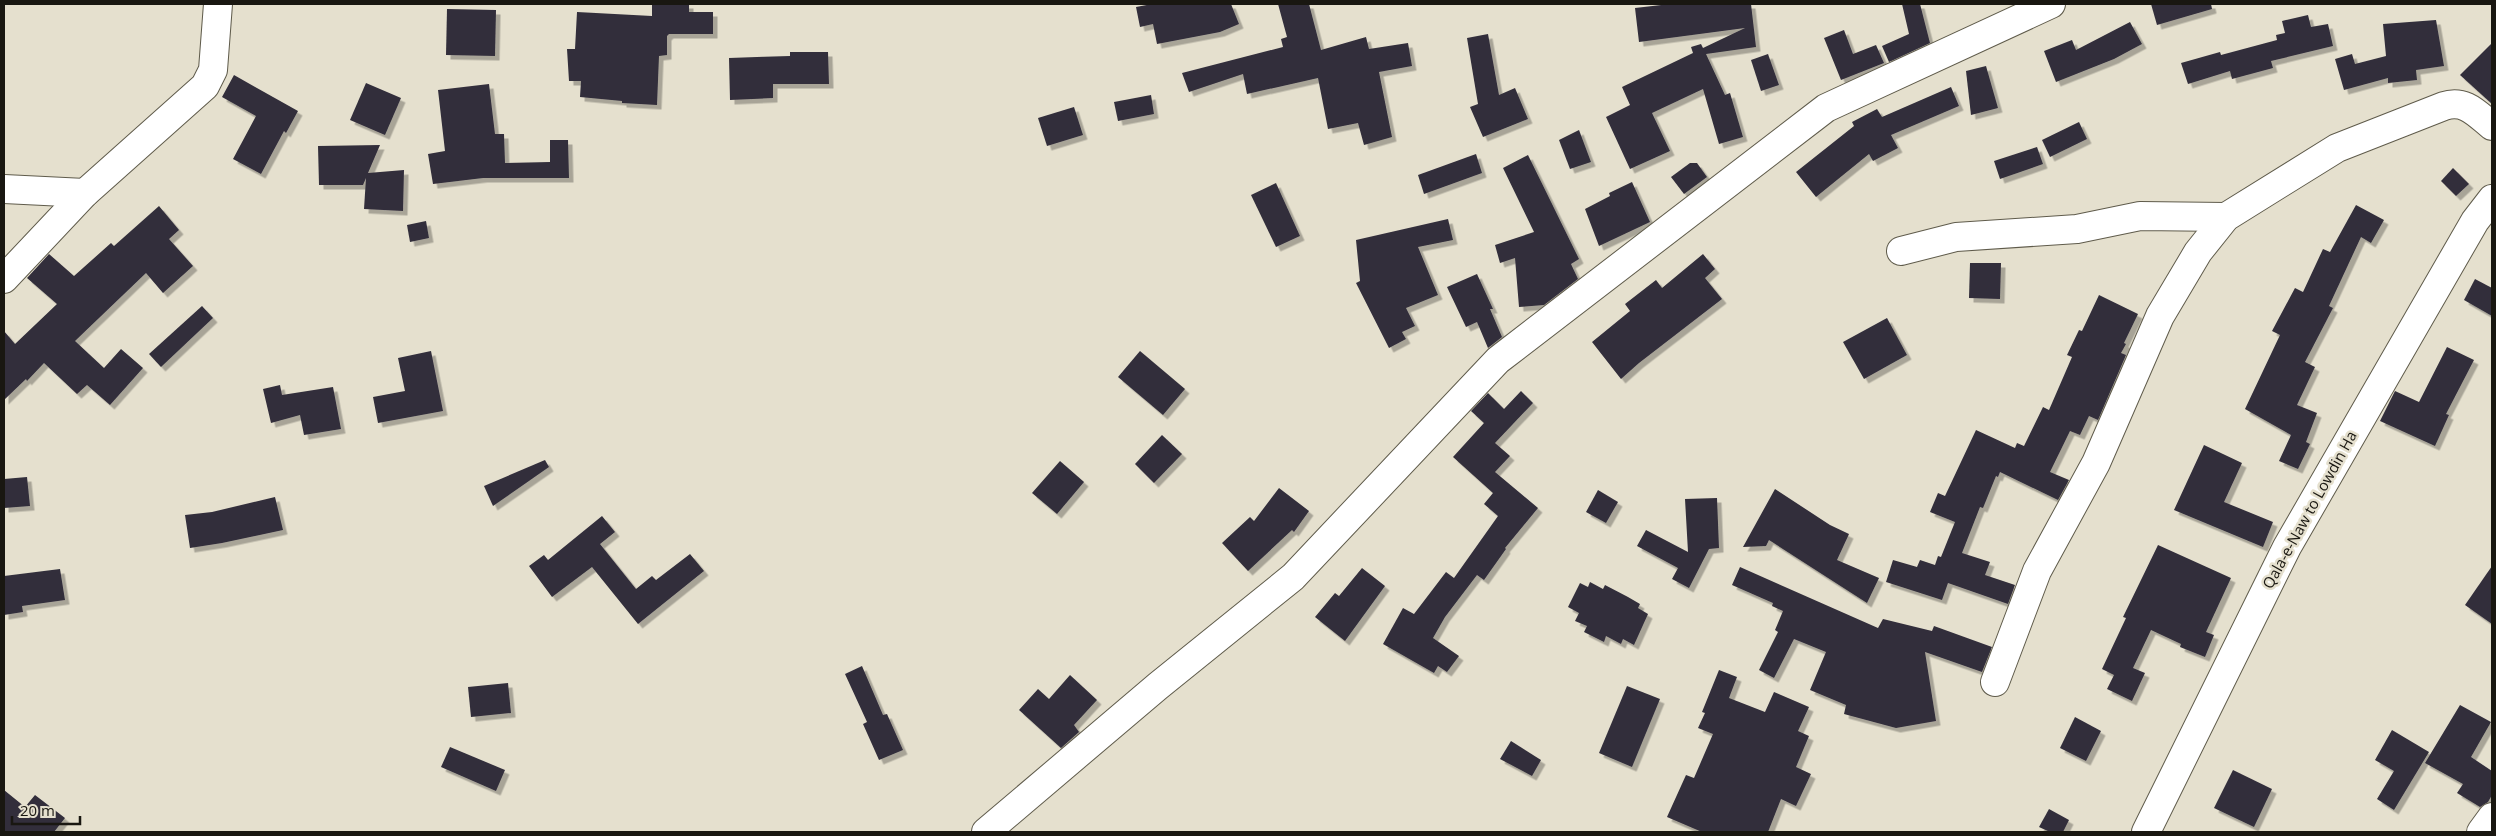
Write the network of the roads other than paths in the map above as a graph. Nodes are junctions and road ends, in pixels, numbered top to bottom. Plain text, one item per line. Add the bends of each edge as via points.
1 (218, 4) edge
2 (2051, 4) edge
3 (2492, 126) edge
4 (4, 189) edge
5 (85, 193) junction
6 (2492, 199) edge
7 (2226, 217) junction
8 (1902, 250) dead end
9 (4, 279) edge
10 (1995, 682) dead end
11 (2492, 817) edge
12 (986, 832) edge
13 (2146, 832) edge
14 (2481, 832) edge

1 - 5 street via 213,70 205,86
2 - 12 street via 1826,108 1506,354 1293,577
3 - 7 street via 2467,106 2455,102 2337,148
4 - 5 street
5 - 9 street
6 - 13 street, Qala-e-Naw to Lowdin Ha via 2465,237 2287,547
7 - 8 street via 2140,216 2076,229 1956,237
7 - 10 street via 2198,252 2160,316 2096,464 2036,571
11 - 14 street

